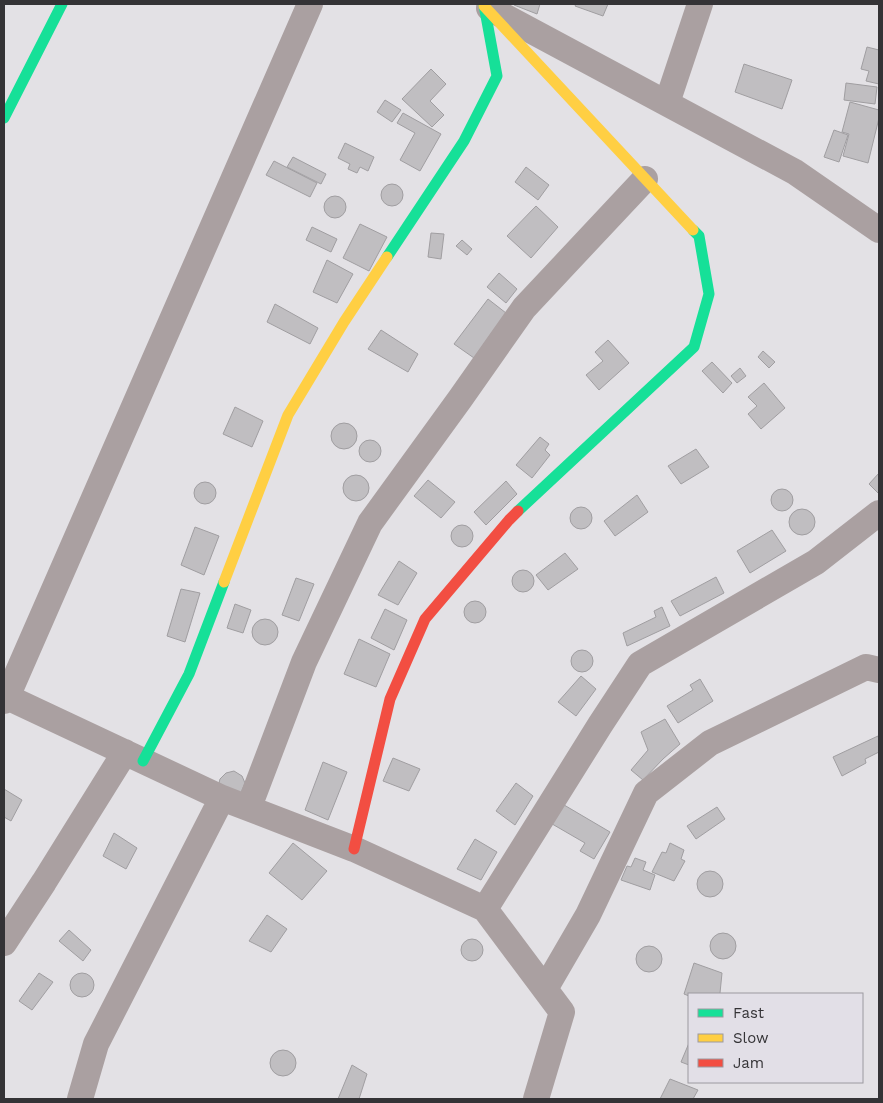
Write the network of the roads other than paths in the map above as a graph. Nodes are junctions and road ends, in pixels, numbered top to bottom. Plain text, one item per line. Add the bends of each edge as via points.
1 (62, 4) edge
2 (310, 4) edge
3 (483, 4) edge
4 (700, 4) edge
5 (667, 103) junction
6 (4, 118) edge
7 (645, 179) junction
8 (879, 230) edge
9 (879, 513) edge
10 (879, 670) edge
11 (5, 699) edge
12 (134, 756) junction
13 (222, 798) junction
14 (248, 807) junction
15 (354, 849) junction
16 (485, 909) junction
17 (4, 943) edge
18 (545, 989) junction
19 (80, 1099) edge
20 (536, 1099) edge

1 - 6 street
2 - 11 street
3 - 5 street
3 - 7 street
3 - 12 street via 497,76 464,141 344,322 288,415 189,674
4 - 5 street
5 - 8 street via 795,172
7 - 14 street via 524,308 370,523 304,662
7 - 15 street via 700,236 708,294 694,348 509,520 425,619 390,699
9 - 16 street via 816,562 640,664
10 - 18 street via 866,667 710,743 646,793 588,915
11 - 12 street
12 - 13 street
12 - 17 street
13 - 14 street
13 - 19 street via 96,1044
14 - 15 street
15 - 16 street
16 - 18 street
18 - 20 street via 562,1012

